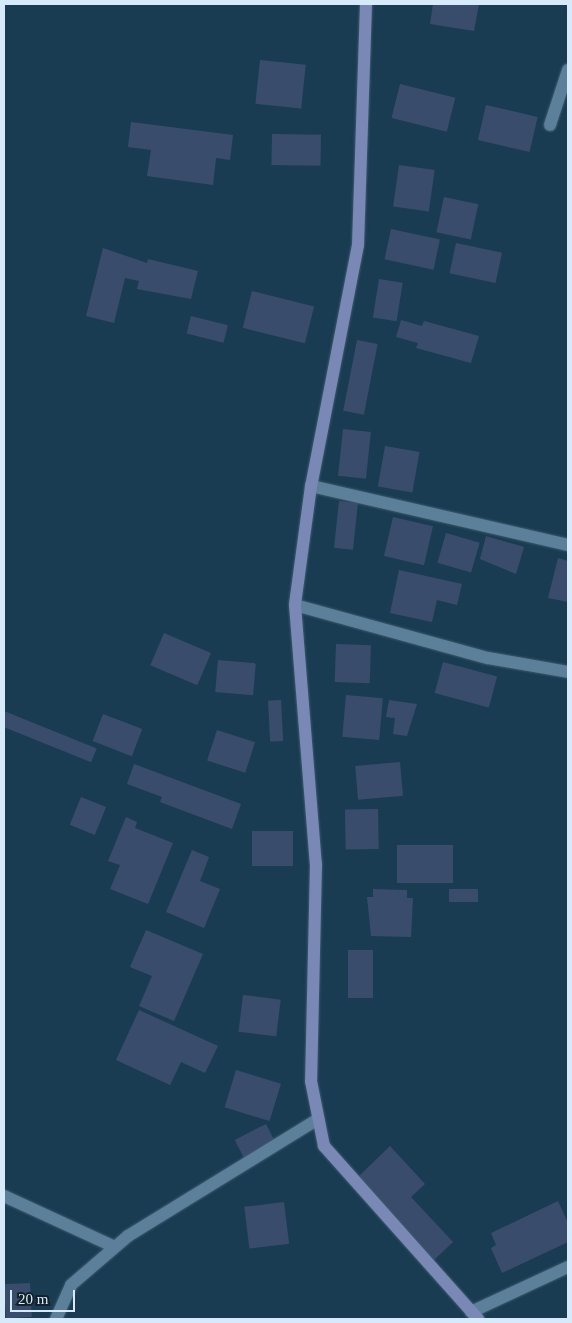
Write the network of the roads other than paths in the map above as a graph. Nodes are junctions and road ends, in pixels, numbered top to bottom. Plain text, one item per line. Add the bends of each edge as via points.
1 (366, 4) edge
2 (568, 70) edge
3 (550, 125) dead end
4 (311, 486) junction
5 (568, 546) edge
6 (295, 605) junction
7 (568, 672) edge
8 (318, 1119) junction
9 (4, 1196) edge
10 (115, 1247) junction
11 (568, 1268) edge
12 (474, 1315) edge
13 (56, 1319) edge

1 - 4 street via 358,245
2 - 3 street
4 - 5 street
4 - 6 street
6 - 7 street via 488,658
6 - 8 street via 316,864 311,1082
8 - 10 street
8 - 12 street via 324,1146
9 - 10 street
10 - 13 street via 71,1285
11 - 12 street

